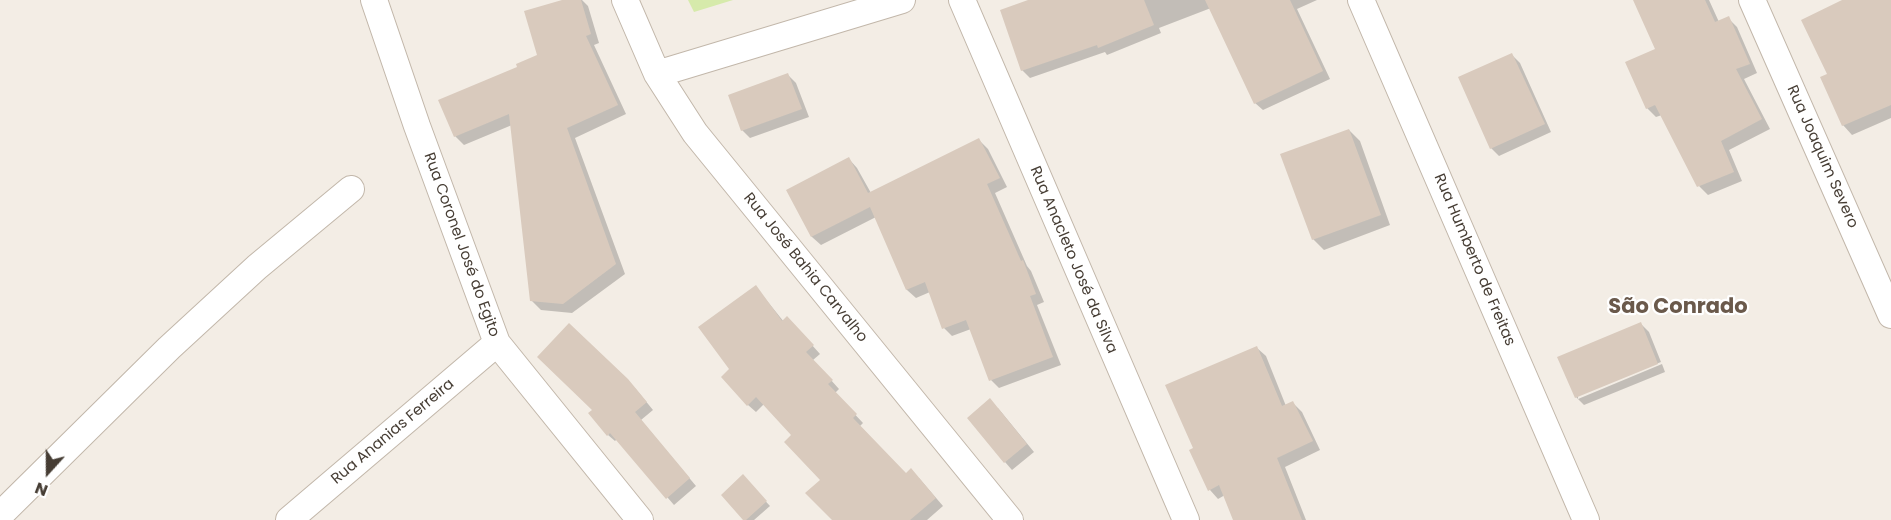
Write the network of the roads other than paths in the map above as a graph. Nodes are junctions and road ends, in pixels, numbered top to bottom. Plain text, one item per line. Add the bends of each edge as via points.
1 (374, 0) edge
2 (625, 0) edge
3 (902, 0) edge
4 (962, 0) edge
5 (1361, 0) edge
6 (1752, 0) edge
7 (657, 74) junction
8 (351, 189) dead end
9 (1891, 315) edge
10 (497, 343) junction
11 (0, 515) edge
12 (289, 520) edge
13 (640, 520) edge
14 (1010, 520) edge
15 (1186, 520) edge
16 (1586, 520) edge

1 - 10 street, Rua Coronel José do Egito
2 - 7 street, Rua José Bahia Carvalho
3 - 7 street
4 - 15 street, Rua Anacleto José da Silva
5 - 16 street, Rua Humberto de Freitas
6 - 9 street, Rua Joaquim Severo
7 - 14 street, Rua José Bahia Carvalho via 695,133
8 - 11 street via 257,267 169,348
10 - 12 street, Rua Ananias Ferreira
10 - 13 street, Rua Coronel José do Egito

